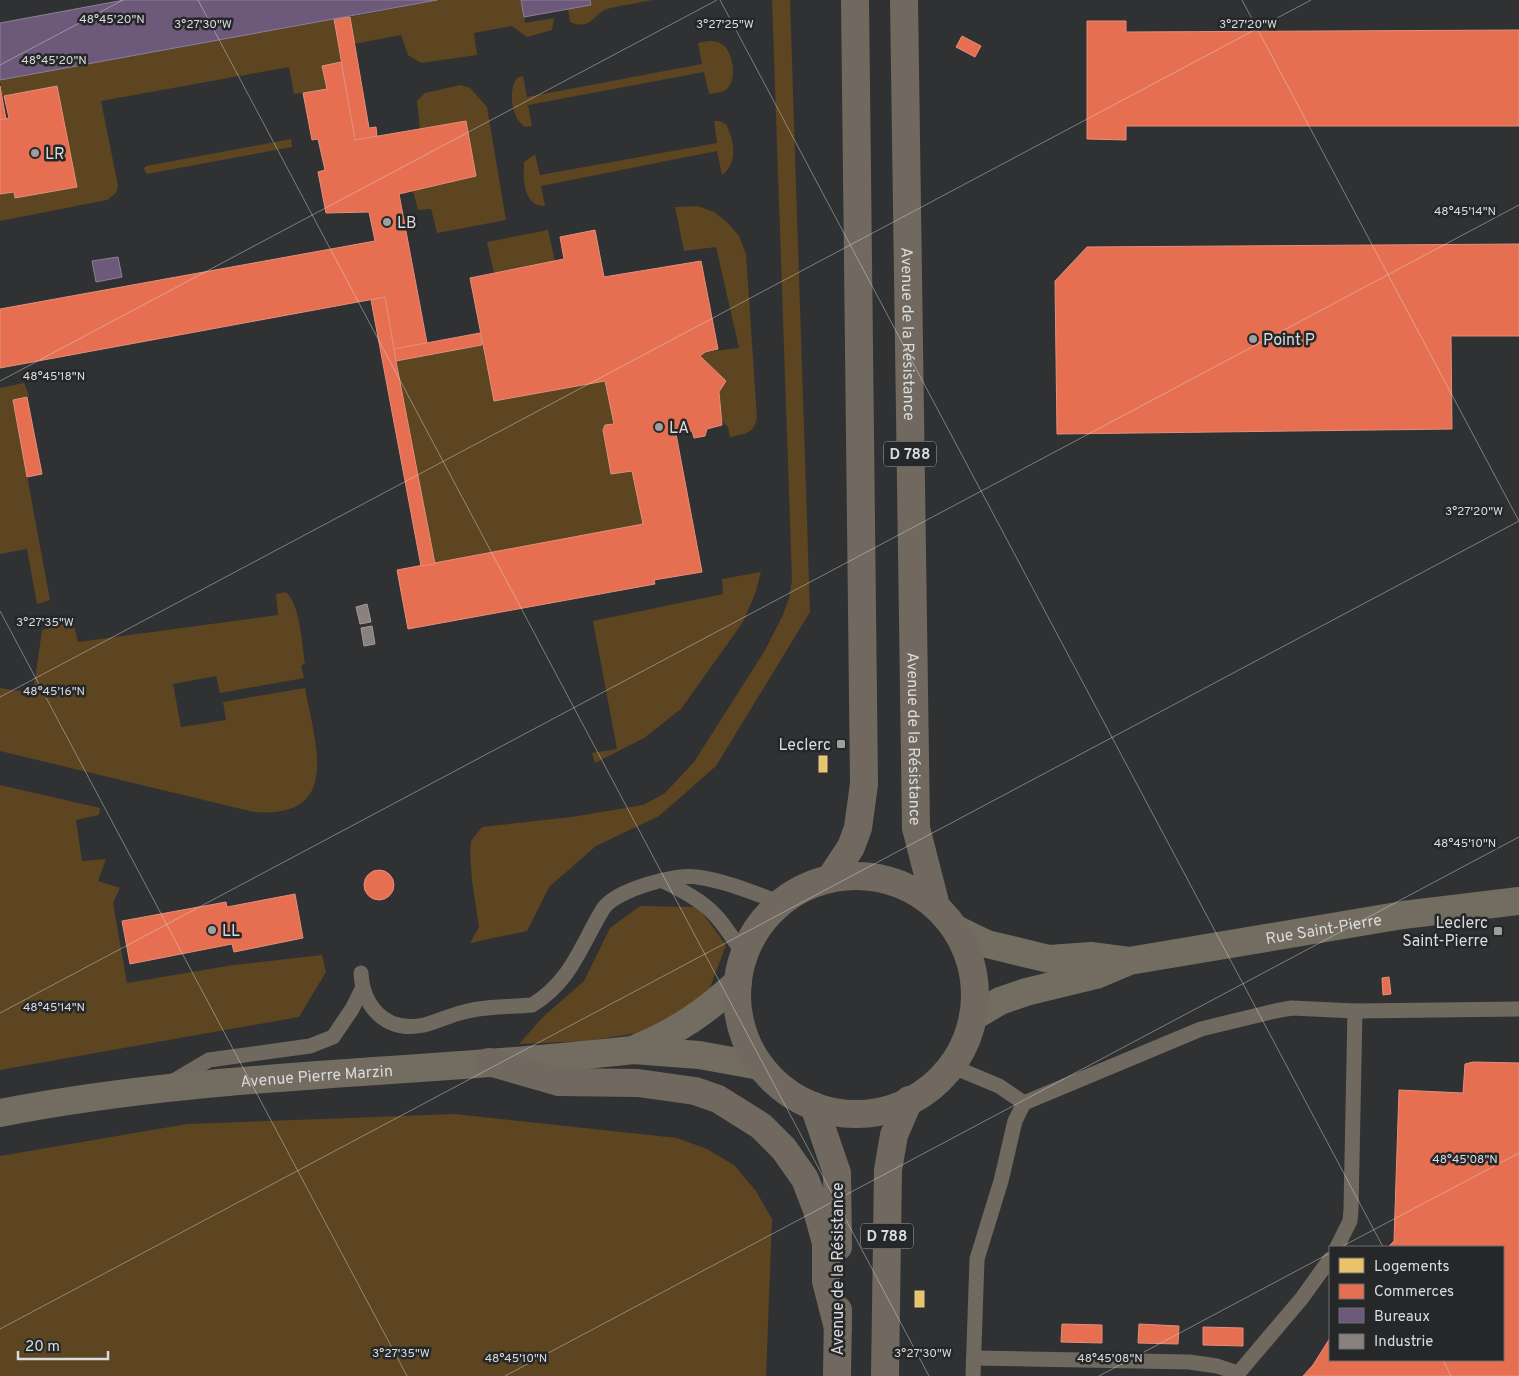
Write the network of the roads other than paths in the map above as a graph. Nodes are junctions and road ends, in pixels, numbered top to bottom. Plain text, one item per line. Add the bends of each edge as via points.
1 (854, 0) edge
2 (904, 0) edge
3 (830, 879) junction
4 (663, 881) junction
5 (1519, 901) edge
6 (781, 903) junction
7 (936, 906) junction
8 (956, 929) junction
9 (744, 955) junction
10 (1130, 961) junction
11 (361, 973) dead end
12 (738, 982) junction
13 (362, 989) junction
14 (1519, 1009) edge
15 (1355, 1011) junction
16 (973, 1017) junction
17 (633, 1050) junction
18 (489, 1062) junction
19 (760, 1066) junction
20 (951, 1066) junction
21 (160, 1089) junction
22 (910, 1100) junction
23 (1024, 1103) junction
24 (814, 1106) junction
25 (0, 1113) edge
26 (1338, 1246) edge
27 (1329, 1260) edge
28 (838, 1328) junction
29 (974, 1358) junction
30 (1237, 1375) edge
31 (837, 1376) edge
32 (885, 1376) edge
33 (973, 1376) edge

1 - 3 main road, D 788 via 864,784 858,828 851,847
2 - 7 main road, Avenue de la Résistance / D 788 via 916,828
3 - 6 main road via 812,884
3 - 7 main road via 846,876 878,878 909,888
4 - 6 lane via 695,876 730,884
4 - 9 lane via 694,896 714,912
4 - 13 lane via 631,889 604,907 578,958 550,992 532,1005 465,1011 423,1025 400,1026 382,1018
5 - 10 main road, Rue Saint-Pierre via 1403,916
6 - 9 main road via 759,926
7 - 8 main road
8 - 10 main road, Rue Saint-Pierre via 987,944 1049,959 1091,956
8 - 16 main road via 964,942 976,986
9 - 12 main road
10 - 16 main road, Rue Saint-Pierre via 1096,975 1000,1001
11 - 13 lane
12 - 17 main road, Avenue Pierre Marzin via 697,1017 668,1035
12 - 19 main road via 742,1028
13 - 21 lane via 333,1037 310,1046 209,1060
14 - 15 lane
15 - 23 lane via 1292,1008 1201,1029
15 - 26 lane via 1351,1210 1350,1221
16 - 20 main road via 965,1043
17 - 18 main road, Avenue Pierre Marzin
17 - 19 main road, Avenue Pierre Marzin via 699,1055
18 - 21 main road, Avenue Pierre Marzin
18 - 28 main road via 558,1082 638,1083 695,1091 718,1099 761,1126 784,1149 805,1179 818,1210 826,1243 826,1281
19 - 24 main road via 791,1094
20 - 22 main road via 933,1086
20 - 23 lane via 999,1086
21 - 25 main road, Avenue Pierre Marzin
22 - 24 main road via 867,1113 850,1114
22 - 32 main road, D 788 via 894,1135 888,1170
23 - 29 lane via 1015,1121 977,1259
24 - 28 main road, Avenue de la Résistance / D 788 via 837,1173
27 - 30 lane
28 - 31 main road, Avenue de la Résistance / D 788
29 - 30 lane via 1189,1362 1217,1366
29 - 33 lane

